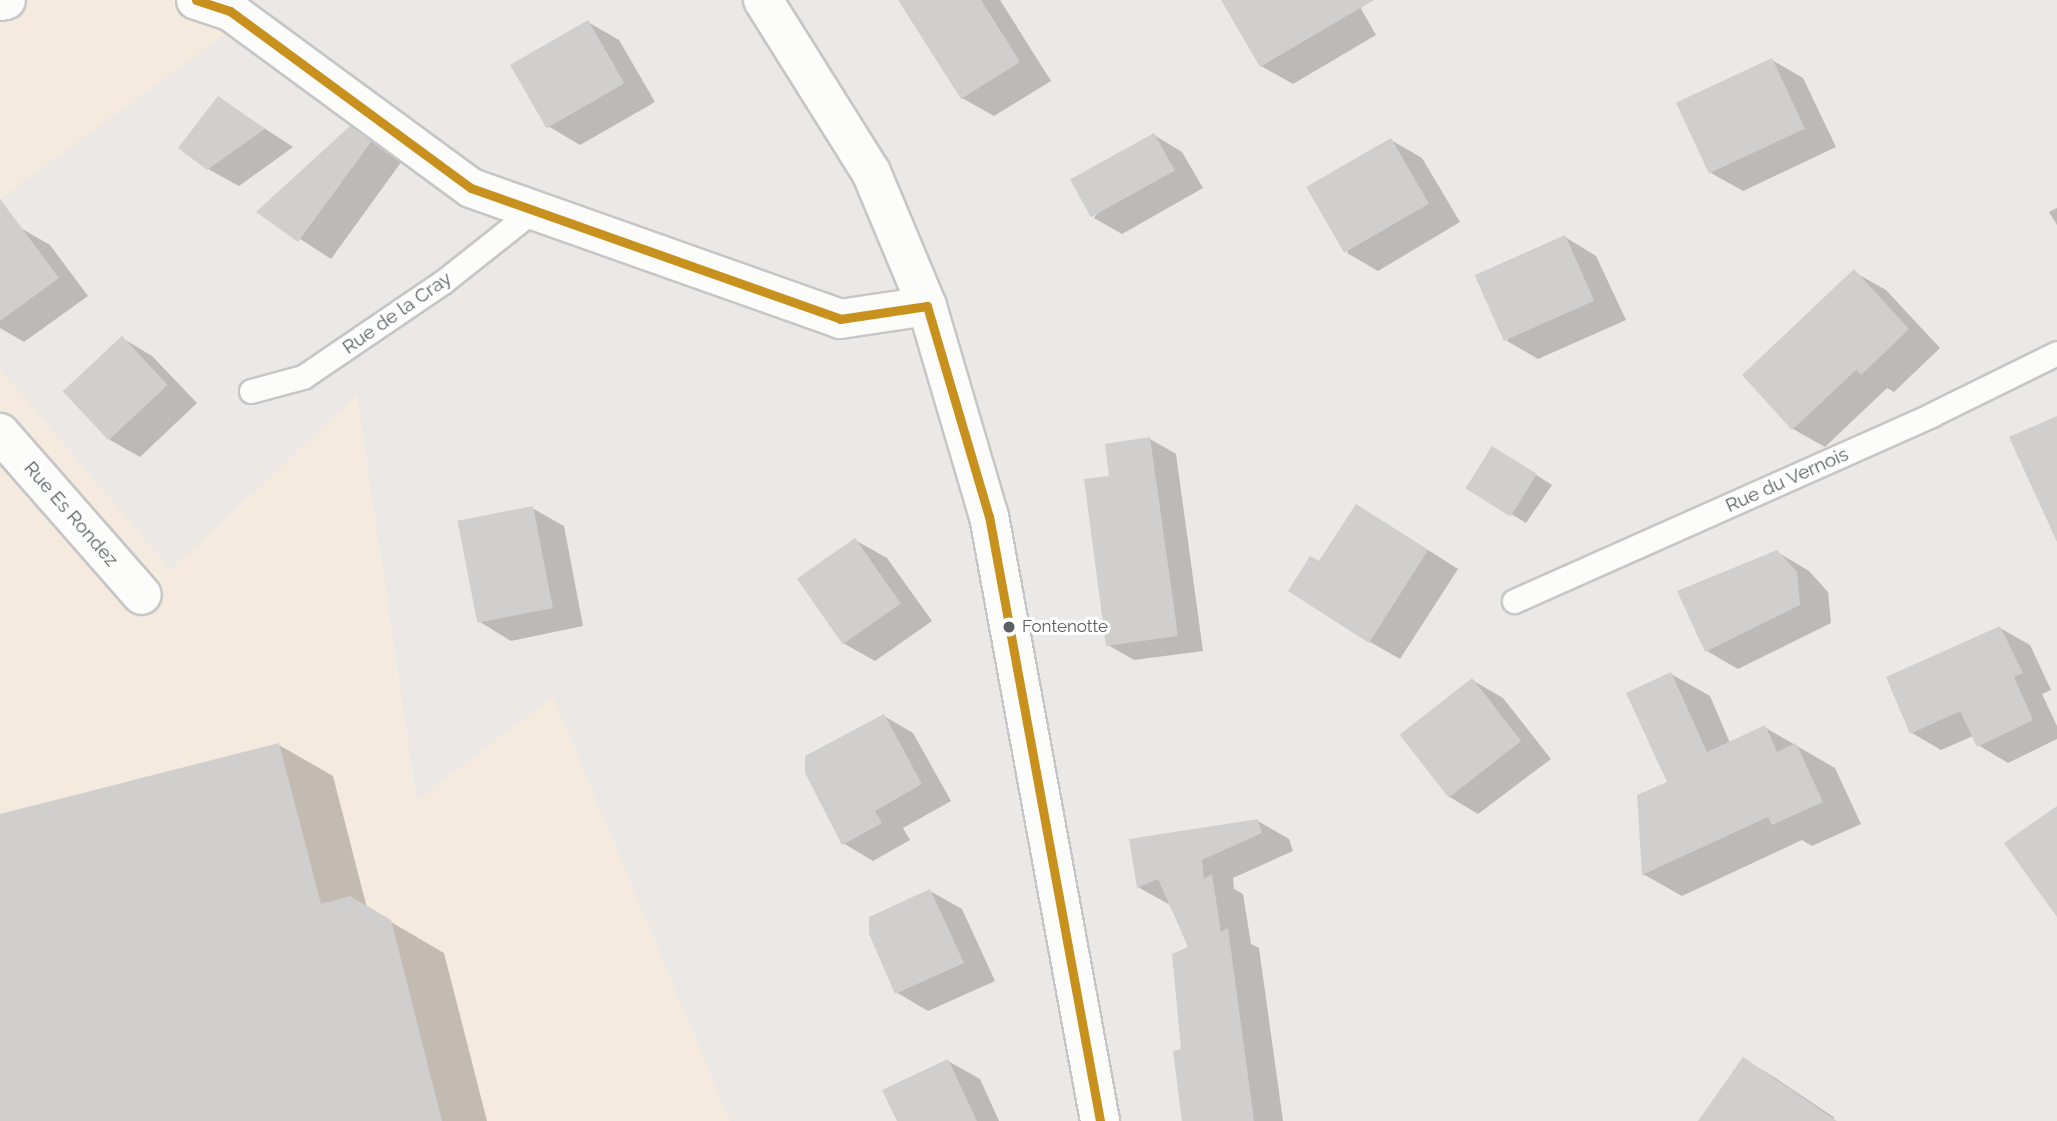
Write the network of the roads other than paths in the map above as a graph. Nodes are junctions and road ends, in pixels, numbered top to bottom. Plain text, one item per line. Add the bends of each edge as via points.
1 (6, 0) edge
2 (196, 0) edge
3 (763, 0) edge
4 (0, 1) edge
5 (531, 212) junction
6 (928, 306) junction
7 (2057, 353) edge
8 (251, 391) dead end
9 (0, 433) edge
10 (142, 595) dead end
11 (1514, 601) dead end
12 (1100, 1121) edge

1 - 4 street
2 - 5 street via 230,11 471,188
3 - 6 street via 871,172
5 - 6 street via 840,319
5 - 8 lane, Rue de la Cray via 444,281 303,377
6 - 12 street via 989,516
7 - 11 lane, Rue du Vernois via 1931,415
9 - 10 street, Rue Es Rondez

